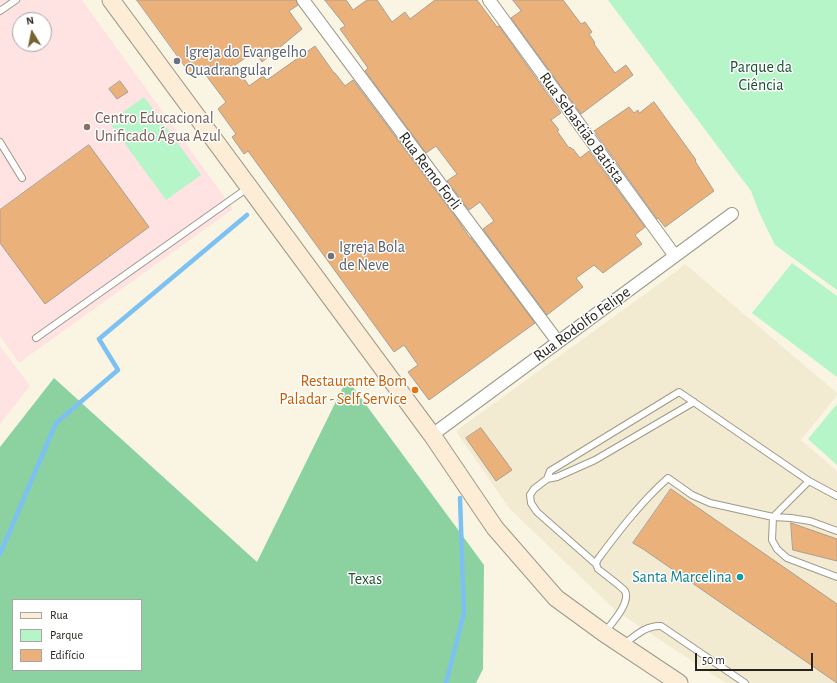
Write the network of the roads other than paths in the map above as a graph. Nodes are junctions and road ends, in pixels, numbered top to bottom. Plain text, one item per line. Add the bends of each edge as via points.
1 (16, 0) edge
2 (111, 0) edge
3 (303, 0) edge
4 (490, 0) edge
5 (0, 11) edge
6 (0, 142) edge
7 (22, 178) dead end
8 (249, 187) junction
9 (732, 214) dead end
10 (675, 256) junction
11 (36, 338) dead end
12 (558, 342) junction
13 (694, 402) junction
14 (432, 435) junction
15 (550, 471) junction
16 (557, 477) junction
17 (547, 479) junction
18 (809, 481) junction
19 (837, 496) edge
20 (773, 517) junction
21 (837, 531) edge
22 (596, 564) junction
23 (837, 577) edge
24 (604, 633) junction
25 (622, 646) junction
26 (679, 683) edge
27 (745, 683) edge

1 - 5 lane
2 - 8 main road
3 - 12 street, Rua Remo Forli
4 - 10 street, Rua Sebastião Batista
6 - 7 lane
8 - 11 lane
8 - 14 main road
9 - 10 street, Rua Rodolfo Felipe
10 - 12 street, Rua Rodolfo Felipe
12 - 14 street, Rua Rodolfo Felipe
13 - 15 lane via 679,392
13 - 16 lane via 595,460
13 - 18 lane
14 - 24 main road via 495,528 556,598
15 - 16 lane
15 - 17 lane
16 - 17 lane
17 - 22 lane via 534,489 530,496 531,502 537,512
18 - 19 lane
18 - 20 lane
20 - 21 lane via 810,521
20 - 22 lane via 710,503 692,495 668,478 654,490 617,534
20 - 23 lane via 772,540 777,549 787,558
22 - 24 lane via 624,590 626,597 620,611
24 - 25 main road
25 - 26 main road
25 - 27 lane via 649,627 661,626

